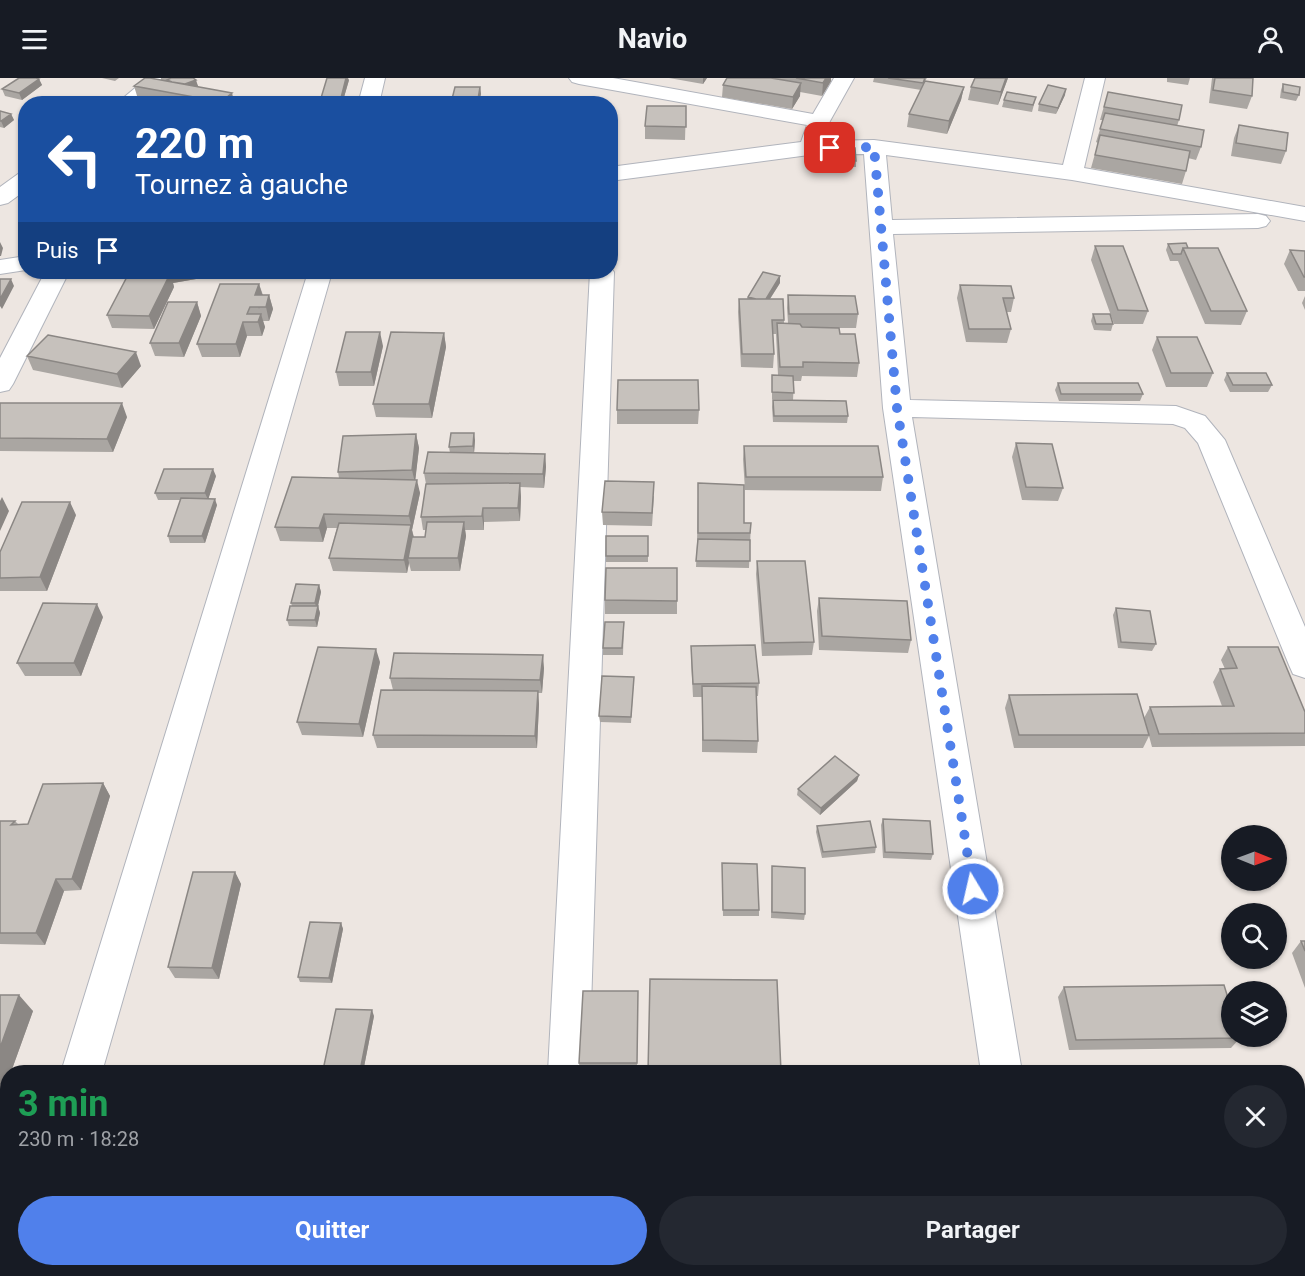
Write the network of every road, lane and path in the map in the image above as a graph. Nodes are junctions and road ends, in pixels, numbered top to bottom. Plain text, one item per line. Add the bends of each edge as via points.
1 (160, 78) edge
2 (375, 78) edge
3 (579, 78) edge
4 (844, 78) edge
5 (1095, 78) edge
6 (615, 81) edge
7 (136, 96) edge
8 (370, 96) edge
9 (819, 121) junction
10 (874, 147) junction
11 (809, 148) junction
12 (618, 173) edge
13 (1072, 173) junction
14 (18, 185) edge
15 (0, 198) edge
16 (1305, 214) edge
17 (1305, 220) edge
18 (881, 227) junction
19 (18, 264) edge
20 (0, 267) edge
21 (53, 279) edge
22 (318, 279) edge
23 (602, 279) edge
24 (0, 384) edge
25 (897, 408) junction
26 (1305, 665) edge
27 (83, 1065) edge
28 (568, 1065) edge
29 (1001, 1065) edge

1 - 7 street
2 - 8 street
3 - 6 street
4 - 9 street
5 - 13 street
6 - 9 street
9 - 11 street
10 - 11 street
10 - 13 street
10 - 18 street
11 - 12 street
13 - 16 street
14 - 15 street
17 - 18 street
18 - 25 street
19 - 20 street
21 - 24 street
22 - 27 street
23 - 28 street
25 - 26 street via 1176,415 1195,422 1211,440
25 - 29 street

